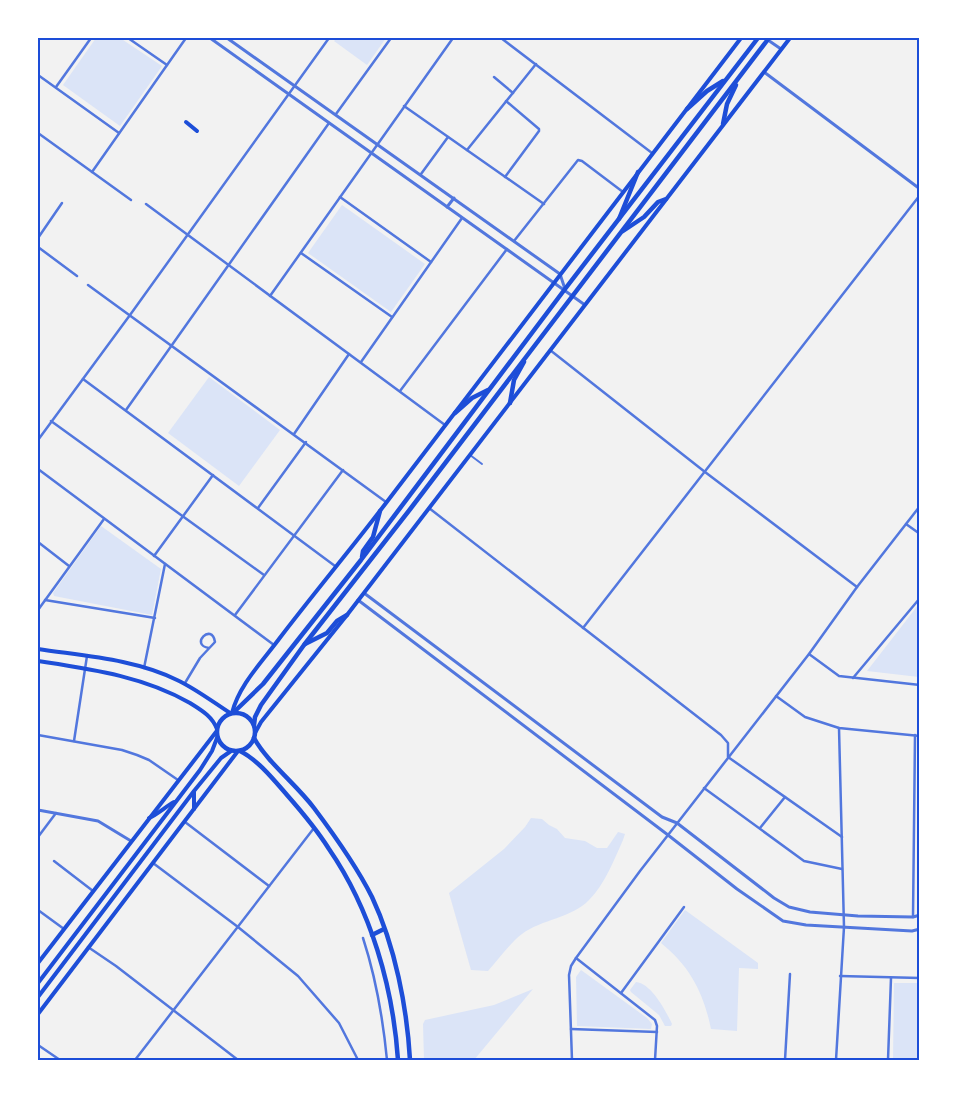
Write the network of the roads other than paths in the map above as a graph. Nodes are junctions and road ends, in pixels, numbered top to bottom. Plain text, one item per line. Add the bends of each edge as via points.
1 (90, 38) edge
2 (128, 38) edge
3 (186, 38) edge
4 (210, 38) edge
5 (227, 38) edge
6 (328, 38) edge
7 (391, 38) edge
8 (452, 38) edge
9 (501, 38) edge
10 (741, 38) edge
11 (758, 38) edge
12 (767, 38) edge
13 (790, 38) edge
14 (781, 49) junction
15 (536, 64) junction
16 (168, 65) junction
17 (763, 72) junction
18 (38, 75) edge
19 (741, 75) junction
20 (494, 77) dead end
21 (726, 79) junction
22 (295, 85) junction
23 (56, 88) junction
24 (513, 93) junction
25 (288, 94) junction
26 (506, 101) junction
27 (404, 106) junction
28 (687, 109) junction
29 (336, 114) junction
30 (186, 122) dead end
31 (329, 123) junction
32 (723, 124) junction
33 (198, 131) dead end
34 (38, 132) edge
35 (119, 133) junction
36 (448, 137) junction
37 (377, 143) junction
38 (467, 150) junction
39 (371, 153) junction
40 (653, 154) junction
41 (92, 172) junction
42 (638, 172) junction
43 (421, 174) junction
44 (505, 177) junction
45 (920, 189) edge
46 (623, 193) junction
47 (920, 195) edge
48 (340, 197) junction
49 (454, 198) junction
50 (666, 199) junction
51 (131, 200) dead end
52 (62, 203) dead end
53 (146, 204) dead end
54 (544, 204) junction
55 (447, 207) junction
56 (462, 218) junction
57 (618, 221) junction
58 (618, 234) junction
59 (187, 235) junction
60 (38, 238) edge
61 (514, 241) junction
62 (38, 247) edge
63 (506, 249) junction
64 (301, 253) junction
65 (431, 262) junction
66 (229, 265) junction
67 (560, 274) junction
68 (77, 276) dead end
69 (555, 282) junction
70 (88, 284) dead end
71 (565, 289) junction
72 (572, 295) junction
73 (270, 296) junction
74 (585, 305) junction
75 (130, 315) junction
76 (392, 317) junction
77 (172, 346) junction
78 (550, 350) junction
79 (349, 354) junction
80 (525, 357) junction
81 (360, 362) junction
82 (83, 379) junction
83 (490, 389) junction
84 (400, 391) junction
85 (510, 403) junction
86 (126, 410) junction
87 (455, 413) junction
88 (51, 421) junction
89 (445, 425) junction
90 (294, 434) junction
91 (38, 440) edge
92 (306, 442) junction
93 (470, 455) junction
94 (482, 464) dead end
95 (38, 470) edge
96 (342, 470) junction
97 (705, 472) junction
98 (213, 475) junction
99 (386, 503) junction
100 (920, 506) edge
101 (258, 508) junction
102 (429, 508) junction
103 (380, 510) junction
104 (183, 516) junction
105 (104, 518) junction
106 (906, 524) junction
107 (294, 534) junction
108 (920, 534) edge
109 (38, 542) edge
110 (154, 556) junction
111 (361, 560) junction
112 (165, 564) junction
113 (69, 566) junction
114 (335, 566) junction
115 (264, 575) junction
116 (857, 587) junction
117 (364, 593) junction
118 (920, 598) edge
119 (44, 600) junction
120 (358, 600) junction
121 (38, 610) edge
122 (235, 615) junction
123 (348, 615) junction
124 (155, 618) junction
125 (583, 628) junction
126 (274, 645) junction
127 (304, 645) junction
128 (209, 648) junction
129 (38, 649) edge
130 (809, 654) junction
131 (87, 656) junction
132 (38, 661) edge
133 (85, 668) junction
134 (144, 668) junction
135 (853, 678) junction
136 (184, 684) junction
137 (920, 685) edge
138 (776, 696) junction
139 (232, 713) junction
140 (254, 725) junction
141 (839, 728) junction
142 (217, 731) junction
143 (38, 735) edge
144 (915, 735) junction
145 (255, 736) junction
146 (920, 736) edge
147 (218, 738) junction
148 (74, 741) junction
149 (231, 751) junction
150 (239, 751) junction
151 (728, 757) junction
152 (178, 780) junction
153 (291, 781) junction
154 (704, 788) junction
155 (282, 789) junction
156 (194, 791) junction
157 (785, 797) junction
158 (176, 801) junction
159 (194, 809) junction
160 (38, 810) edge
161 (56, 813) junction
162 (149, 818) junction
163 (185, 821) junction
164 (677, 823) junction
165 (314, 828) junction
166 (760, 828) junction
167 (668, 835) junction
168 (38, 837) edge
169 (842, 837) junction
170 (131, 841) junction
171 (54, 861) dead end
172 (153, 863) junction
173 (842, 869) junction
174 (270, 886) junction
175 (93, 891) junction
176 (684, 907) dead end
177 (38, 910) edge
178 (843, 914) junction
179 (920, 915) edge
180 (913, 917) junction
181 (844, 926) junction
182 (238, 927) junction
183 (64, 929) junction
184 (384, 929) junction
185 (920, 930) edge
186 (372, 935) junction
187 (363, 938) dead end
188 (88, 947) junction
189 (576, 958) junction
190 (38, 963) edge
191 (790, 974) dead end
192 (840, 976) junction
193 (891, 978) junction
194 (920, 978) edge
195 (38, 983) edge
196 (621, 993) junction
197 (38, 997) edge
198 (174, 1010) junction
199 (38, 1014) edge
200 (571, 1029) junction
201 (657, 1032) junction
202 (38, 1045) edge
203 (60, 1060) edge
204 (135, 1060) edge
205 (238, 1060) edge
206 (358, 1060) edge
207 (387, 1060) edge
208 (398, 1060) edge
209 (408, 1060) edge
210 (572, 1060) edge
211 (655, 1060) edge
212 (785, 1060) edge
213 (836, 1060) edge
214 (888, 1060) edge

1 - 23 street
2 - 16 street
3 - 16 street
4 - 25 street
5 - 22 street
6 - 22 street
7 - 29 street
8 - 27 street
9 - 15 street
10 - 28 main road
11 - 21 highway
12 - 14 street
12 - 19 highway
13 - 14 main road
14 - 17 main road
15 - 24 street
15 - 40 street
16 - 35 street
17 - 32 main road
17 - 45 street
18 - 23 street
19 - 32 highway via 727,104
19 - 58 highway
20 - 24 street
21 - 28 highway via 707,90
21 - 57 highway
22 - 25 street
22 - 29 street
23 - 35 street
24 - 26 street
25 - 31 street
25 - 59 street
26 - 38 street
26 - 44 street via 539,131
27 - 36 street
27 - 37 street
28 - 40 main road
29 - 37 street
30 - 33 main road
31 - 39 street
31 - 66 street
32 - 50 main road
34 - 41 street
35 - 41 street
36 - 38 street
36 - 43 street
37 - 39 street
37 - 43 street
38 - 44 street
39 - 48 street
39 - 55 street
40 - 42 main road
41 - 51 street
42 - 46 main road
42 - 57 highway
43 - 49 street
44 - 54 street
46 - 54 street via 578,160
46 - 67 main road
47 - 97 street
48 - 64 street
48 - 65 street
49 - 55 street
49 - 61 street
50 - 58 highway
50 - 74 main road
52 - 60 street
53 - 59 street
54 - 61 street
55 - 56 street
56 - 63 street
56 - 65 street
57 - 71 highway
58 - 72 highway
59 - 66 street
59 - 75 street
61 - 67 street
62 - 68 street
63 - 69 street
63 - 84 street
64 - 73 street
64 - 76 street
65 - 76 street
66 - 73 street
66 - 77 street
67 - 69 main road
67 - 71 street
69 - 71 street
69 - 87 main road
70 - 75 street
71 - 72 street
71 - 83 highway
72 - 74 street
72 - 80 highway
73 - 79 street
74 - 78 main road
75 - 77 street
75 - 82 street
76 - 81 street
77 - 86 street
77 - 90 street
78 - 85 main road
78 - 97 street
79 - 81 street
79 - 90 street
80 - 85 highway via 514,380
80 - 127 highway
81 - 84 street
82 - 86 street
82 - 88 street
83 - 87 highway via 472,398
83 - 111 highway
84 - 89 street
85 - 93 main road
86 - 98 street
87 - 89 main road
88 - 91 street
88 - 104 street
89 - 99 main road
90 - 92 street
92 - 96 street
92 - 101 street
93 - 94 street
93 - 102 main road
95 - 105 street
96 - 99 street
96 - 107 street
97 - 116 street
97 - 125 street
98 - 101 street
98 - 104 street
99 - 103 main road
100 - 106 street
101 - 107 street
102 - 117 main road
102 - 125 street
103 - 111 highway via 373,537
103 - 114 main road
104 - 110 street
104 - 115 street
105 - 110 street
105 - 113 street
106 - 108 street
106 - 116 street
107 - 114 street
107 - 115 street
109 - 113 street
110 - 112 street
111 - 139 highway via 263,684
112 - 122 street
112 - 124 street
113 - 119 street
114 - 126 main road
115 - 122 street
116 - 130 street
117 - 120 main road
117 - 164 street via 662,817
118 - 135 street
119 - 121 street
119 - 124 street
120 - 123 main road
120 - 167 street
122 - 126 street
123 - 127 highway via 337,620 327,633
123 - 145 main road via 261,722
124 - 134 street
125 - 151 street via 721,735 728,743
126 - 139 main road via 237,696
127 - 140 highway via 261,705
128 - 128 street via 205,648 201,640 207,634 215,642
128 - 136 street
129 - 131 main road
130 - 135 street via 839,676
130 - 138 street
131 - 133 street
131 - 134 main road
132 - 133 main road
133 - 142 main road via 170,692 210,717
133 - 148 street
134 - 136 main road
135 - 137 street
136 - 139 main road
138 - 141 street via 805,717
138 - 151 street
139 - 140 highway via 244,714
139 - 142 highway via 220,720
140 - 145 highway
141 - 144 street
141 - 169 street
142 - 147 highway
142 - 152 main road
143 - 148 street
144 - 146 street
144 - 180 street
145 - 150 highway via 249,746
145 - 153 highway via 258,744
147 - 149 highway
147 - 158 main road via 200,770
148 - 152 street via 137,754
149 - 150 highway
149 - 156 main road via 221,758
150 - 155 highway via 252,758
150 - 159 main road
151 - 154 street
151 - 157 street
152 - 162 main road
153 - 155 highway
153 - 184 highway via 341,844 372,898
154 - 164 street
154 - 166 street
155 - 165 highway
156 - 159 main road
156 - 197 main road
157 - 166 street
157 - 169 street
158 - 162 main road
158 - 195 main road
159 - 163 main road
160 - 161 street
161 - 168 street
161 - 170 street via 98,821
162 - 170 main road
163 - 172 main road
163 - 174 street
164 - 167 street
164 - 178 street via 789,907
165 - 174 street
165 - 186 highway via 344,873
166 - 173 street via 804,861
167 - 181 street via 783,921
167 - 189 street
169 - 173 street
170 - 175 main road
171 - 175 street
172 - 182 street
172 - 188 main road
173 - 178 street
174 - 182 street
175 - 183 main road
176 - 196 street
177 - 183 street
178 - 180 street
178 - 181 street
179 - 180 street
181 - 185 street
181 - 192 street
182 - 198 street
182 - 206 street via 298,976 318,998 339,1023
183 - 190 main road
184 - 186 highway
184 - 209 highway via 403,1003
186 - 208 highway via 391,1004
187 - 207 street via 382,1014
188 - 198 street
188 - 199 main road
189 - 196 street
189 - 200 street via 569,975
191 - 212 street
192 - 193 street
192 - 213 street
193 - 194 street
193 - 214 street
196 - 201 street via 655,1020
198 - 204 street
198 - 205 street
200 - 201 street
200 - 210 street
201 - 211 street
202 - 203 street

